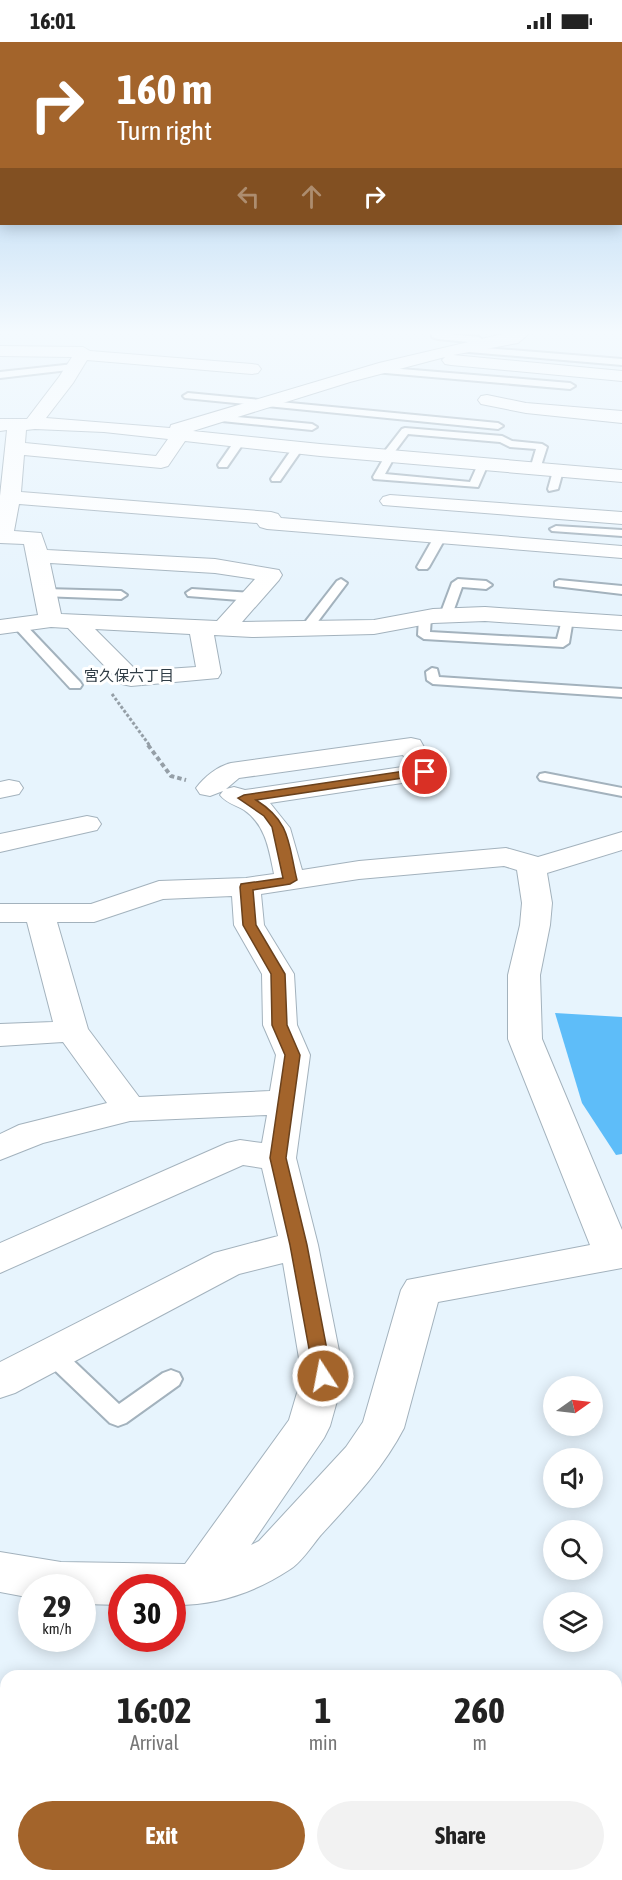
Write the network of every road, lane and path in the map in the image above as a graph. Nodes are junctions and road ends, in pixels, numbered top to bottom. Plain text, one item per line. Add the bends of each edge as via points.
1 (215, 418) joint
2 (408, 418) edge
3 (17, 424) edge
4 (498, 426) dead end
5 (312, 428) dead end
6 (172, 434) junction
7 (240, 441) junction
8 (15, 448) junction
9 (298, 448) junction
10 (388, 456) junction
11 (224, 465) dead end
12 (535, 469) junction
13 (622, 477) edge
14 (276, 479) dead end
15 (10, 496) junction
16 (390, 501) dead end
17 (472, 507) junction
18 (622, 518) edge
19 (556, 529) dead end
20 (622, 533) edge
21 (449, 538) junction
22 (622, 552) edge
23 (38, 556) junction
24 (423, 567) dead end
25 (341, 583) dead end
26 (559, 584) dead end
27 (486, 585) dead end
28 (622, 590) edge
29 (45, 593) junction
30 (192, 593) dead end
31 (121, 595) dead end
32 (252, 597) junction
33 (436, 616) junction
34 (51, 620) junction
35 (76, 623) junction
36 (622, 623) edge
37 (9, 626) edge
38 (213, 628) junction
39 (306, 629) junction
40 (432, 672) dead end
41 (75, 685) joint
42 (622, 693) edge
43 (545, 777) dead end
44 (205, 786) junction
45 (622, 792) edge
46 (244, 798) junction
47 (87, 824) dead end
48 (622, 841) edge
49 (0, 843) edge
50 (531, 864) junction
51 (290, 880) junction
52 (246, 887) junction
53 (39, 912) junction
54 (0, 913) edge
55 (72, 1031) junction
56 (0, 1035) edge
57 (286, 1102) junction
58 (130, 1109) junction
59 (0, 1148) edge
60 (278, 1158) junction
61 (298, 1245) junction
62 (617, 1255) edge
63 (0, 1259) edge
64 (52, 1354) junction
65 (171, 1379) dead end
66 (0, 1381) edge
67 (0, 1572) edge
68 (197, 1584) junction

1 - 5 lane
1 - 6 street
2 - 4 lane
3 - 6 street
3 - 8 street
6 - 7 street
6 - 8 street via 161,462
7 - 9 street
7 - 11 lane
8 - 15 street
9 - 10 street
9 - 14 lane
10 - 12 street
10 - 12 lane via 405,431 480,437 542,447
12 - 13 street via 555,480
15 - 21 street
15 - 23 street via 2,537 33,538
16 - 17 street
17 - 18 street
17 - 21 street
19 - 20 lane
21 - 22 street
21 - 24 lane
23 - 29 street
23 - 32 street via 215,566 271,575
25 - 39 lane
26 - 28 lane
27 - 33 lane via 458,584
29 - 31 lane
29 - 34 street
30 - 32 lane
32 - 38 street
33 - 36 street via 485,614
33 - 39 street via 374,627
34 - 35 street
34 - 37 street
35 - 38 street
35 - 38 street via 131,679 209,673
37 - 41 lane
38 - 39 street
40 - 42 lane via 433,680
41 - 44 path via 104,682 171,776
43 - 45 lane
44 - 46 street
44 - 46 street via 231,771 411,746 425,772
46 - 51 street via 268,813 278,827
47 - 49 street
48 - 50 street via 543,865
50 - 51 street via 506,857
50 - 62 street via 537,903 524,975 525,1039
51 - 52 street
52 - 53 street via 159,890 94,913
52 - 57 street via 249,925 278,974 279,1025 293,1055
53 - 54 street
53 - 55 street
55 - 56 street
55 - 58 street
57 - 58 street
57 - 60 street
58 - 59 street via 32,1134
60 - 61 street
60 - 63 street via 240,1152
61 - 64 street via 228,1263
61 - 68 street via 323,1376 309,1426
62 - 68 street via 421,1290 383,1428 361,1460 275,1554 228,1578
64 - 65 lane via 118,1417
64 - 66 street
67 - 68 street via 61,1583

